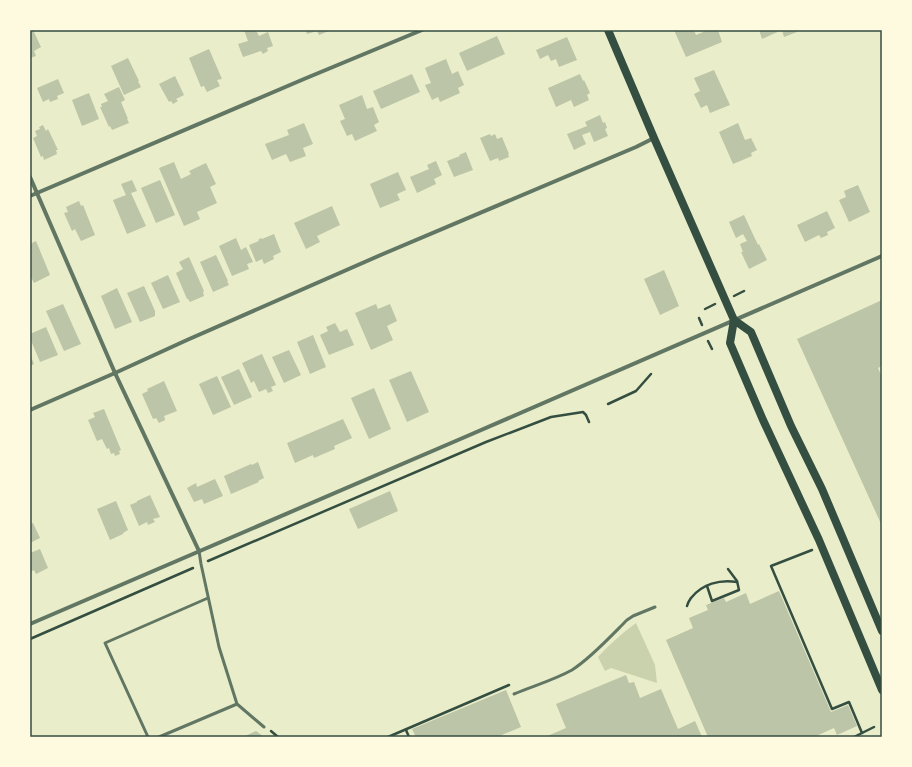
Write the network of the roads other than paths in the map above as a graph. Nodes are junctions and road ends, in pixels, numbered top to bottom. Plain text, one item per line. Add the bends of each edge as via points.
1 (422, 30) edge
2 (608, 30) edge
3 (654, 138) junction
4 (30, 177) edge
5 (37, 193) junction
6 (30, 196) edge
7 (882, 256) edge
8 (734, 320) junction
9 (115, 373) junction
10 (30, 410) edge
11 (199, 552) junction
12 (208, 598) junction
13 (654, 607) dead end
14 (30, 624) edge
15 (882, 631) edge
16 (882, 690) edge
17 (514, 694) road end
18 (237, 704) junction
19 (264, 727) dead end
20 (148, 737) edge
21 (159, 737) edge

1 - 5 street
2 - 3 main road
3 - 8 main road
3 - 9 street
4 - 5 street
5 - 6 street
5 - 9 street
7 - 8 street
8 - 11 street
8 - 15 main road via 750,332 822,489
8 - 16 main road via 730,343 819,540
9 - 10 street
9 - 11 street
11 - 12 lane
11 - 14 street
12 - 18 lane via 219,647
12 - 20 lane via 105,643
13 - 17 lane via 627,620 572,669
18 - 19 lane
18 - 21 lane

